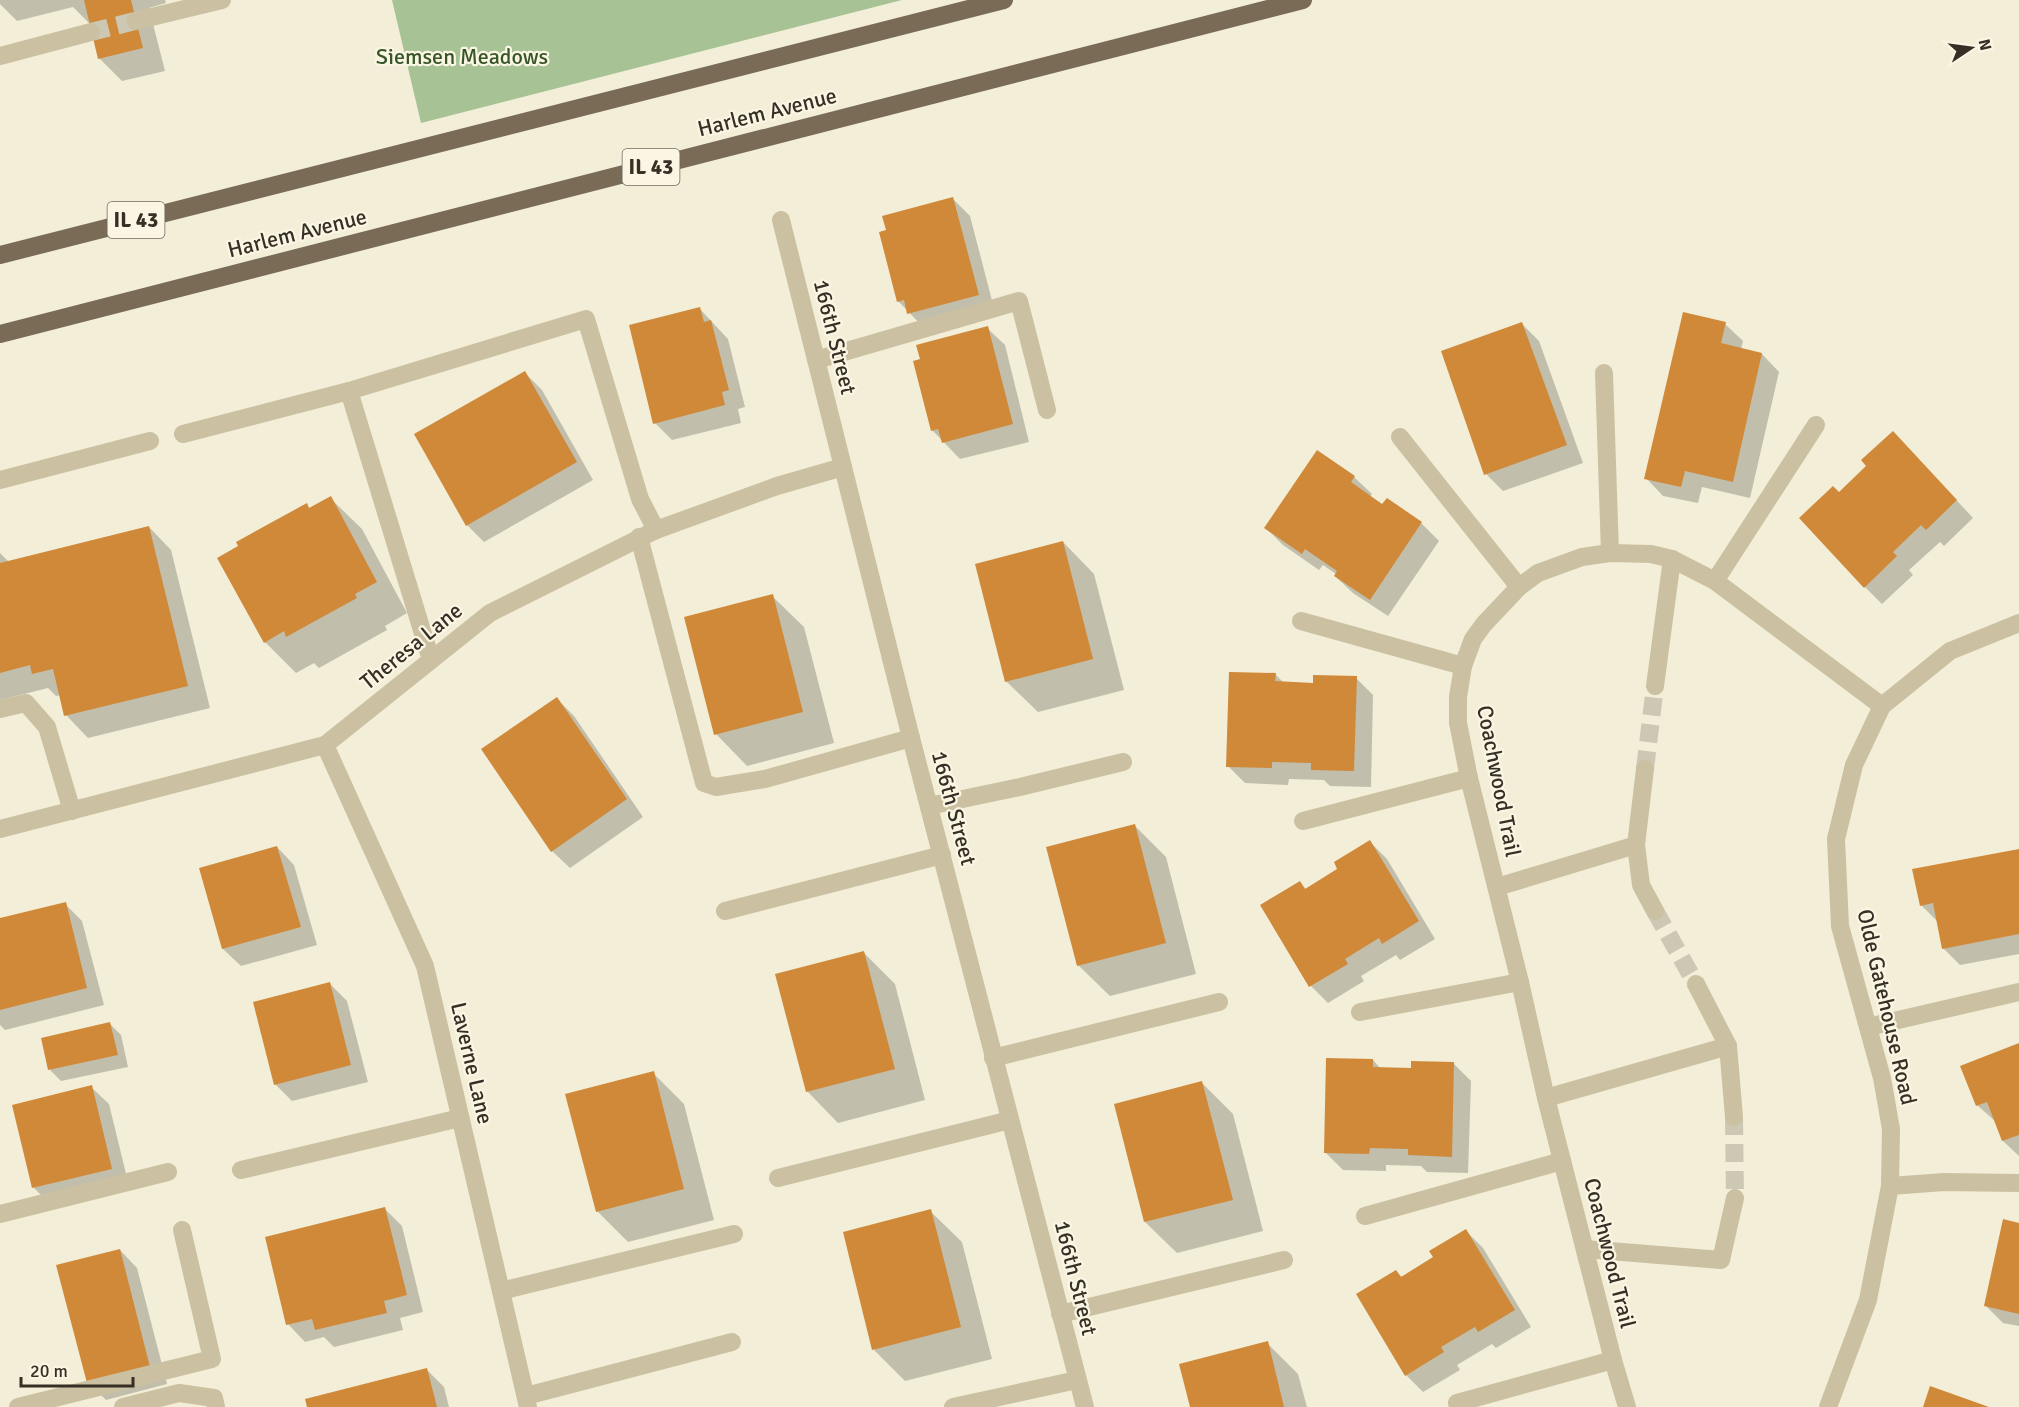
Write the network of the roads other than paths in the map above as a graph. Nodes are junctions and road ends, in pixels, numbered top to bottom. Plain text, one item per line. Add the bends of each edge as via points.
1 (222, 0) edge
2 (1004, 0) edge
3 (1302, 0) edge
4 (135, 21) tunnel mouth
5 (91, 32) tunnel mouth
6 (0, 56) edge
7 (781, 220) dead end
8 (0, 255) edge
9 (0, 334) edge
10 (816, 360) junction
11 (1604, 373) dead end
12 (349, 391) junction
13 (1047, 410) dead end
14 (1816, 425) dead end
15 (183, 434) dead end
16 (1400, 437) dead end
17 (150, 441) dead end
18 (843, 467) junction
19 (0, 480) edge
20 (647, 534) junction
21 (1610, 553) junction
22 (1672, 559) junction
23 (1715, 581) junction
24 (1519, 587) junction
25 (1301, 621) dead end
26 (2019, 623) edge
27 (431, 660) junction
28 (1463, 666) junction
29 (1655, 686) tunnel mouth
30 (1882, 706) junction
31 (0, 709) edge
32 (911, 738) junction
33 (325, 745) junction
34 (1123, 762) dead end
35 (1645, 770) tunnel mouth
36 (1469, 778) junction
37 (929, 806) junction
38 (72, 811) junction
39 (1303, 821) dead end
40 (0, 829) edge
41 (1636, 845) junction
42 (942, 855) junction
43 (1497, 887) junction
44 (725, 911) dead end
45 (1655, 911) tunnel mouth
46 (1520, 982) junction
47 (1696, 984) tunnel mouth
48 (2019, 992) edge
49 (1219, 1002) dead end
50 (1360, 1012) dead end
51 (1868, 1027) junction
52 (1728, 1046) junction
53 (993, 1058) junction
54 (1546, 1098) junction
55 (1734, 1117) tunnel mouth
56 (460, 1118) junction
57 (1010, 1119) junction
58 (1562, 1161) junction
59 (241, 1170) dead end
60 (168, 1172) dead end
61 (778, 1178) dead end
62 (2019, 1183) edge
63 (1890, 1186) junction
64 (1735, 1197) tunnel mouth
65 (0, 1214) edge
66 (1365, 1216) dead end
67 (182, 1230) dead end
68 (734, 1234) dead end
69 (1584, 1250) junction
70 (1284, 1260) dead end
71 (501, 1292) junction
72 (1060, 1314) junction
73 (732, 1342) dead end
74 (1612, 1360) junction
75 (1077, 1380) junction
76 (527, 1402) edge
77 (1456, 1403) dead end
78 (18, 1407) edge
79 (123, 1407) edge
80 (216, 1407) edge
81 (953, 1407) edge
82 (1085, 1407) edge
83 (1627, 1407) edge
84 (1828, 1407) edge

1 - 4 street
2 - 8 main road, IL 43
3 - 9 main road, Harlem Avenue / IL 43
5 - 6 street
7 - 10 street, 166th Street
10 - 13 street via 1019,301
10 - 18 street, 166th Street
11 - 21 street
12 - 15 street
12 - 20 street via 586,319
12 - 27 street
14 - 23 street
16 - 24 street
17 - 19 street
18 - 20 street, Theresa Lane via 777,486
18 - 32 street, 166th Street
20 - 27 street, Theresa Lane via 490,613
20 - 32 street via 704,783 716,787 765,779
21 - 22 street, Coachwood Trail
21 - 24 street, Coachwood Trail via 1564,562 1538,573
22 - 23 street, Coachwood Trail
22 - 29 street
23 - 30 street, Coachwood Trail
24 - 28 street, Coachwood Trail via 1473,639
25 - 28 street
26 - 30 street, Olde Gatehouse Road via 1950,651
27 - 33 street, Theresa Lane
28 - 36 street, Coachwood Trail via 1458,723
30 - 51 street, Olde Gatehouse Road via 1854,765 1836,838 1840,926
31 - 38 street via 26,703 47,727
32 - 37 street, 166th Street
33 - 38 street, Theresa Lane
33 - 56 street, Laverne Lane via 425,966
34 - 37 street
35 - 41 street
36 - 39 street
36 - 43 street, Coachwood Trail
37 - 42 street, 166th Street
38 - 40 street, Theresa Lane
41 - 43 street
41 - 45 street via 1641,885
42 - 44 street
42 - 53 street, 166th Street
43 - 46 street, Coachwood Trail
46 - 50 street
46 - 54 street, Coachwood Trail
47 - 52 street
48 - 51 street
49 - 53 street
51 - 63 street, Olde Gatehouse Road via 1891,1129
52 - 54 street
52 - 55 street
53 - 57 street, 166th Street
54 - 58 street, Coachwood Trail
56 - 59 street
56 - 71 street, Laverne Lane
57 - 61 street
57 - 72 street, 166th Street
58 - 66 street
58 - 69 street, Coachwood Trail
60 - 65 street
62 - 63 street
63 - 84 street, Olde Gatehouse Road via 1868,1300
64 - 69 street via 1722,1260
67 - 78 street via 212,1359
68 - 71 street
69 - 74 street, Coachwood Trail
70 - 72 street
71 - 76 street, Laverne Lane
72 - 75 street, 166th Street
73 - 76 street
74 - 77 street
74 - 83 street, Coachwood Trail
75 - 81 street
75 - 82 street, 166th Street
79 - 80 street via 179,1393 214,1398

